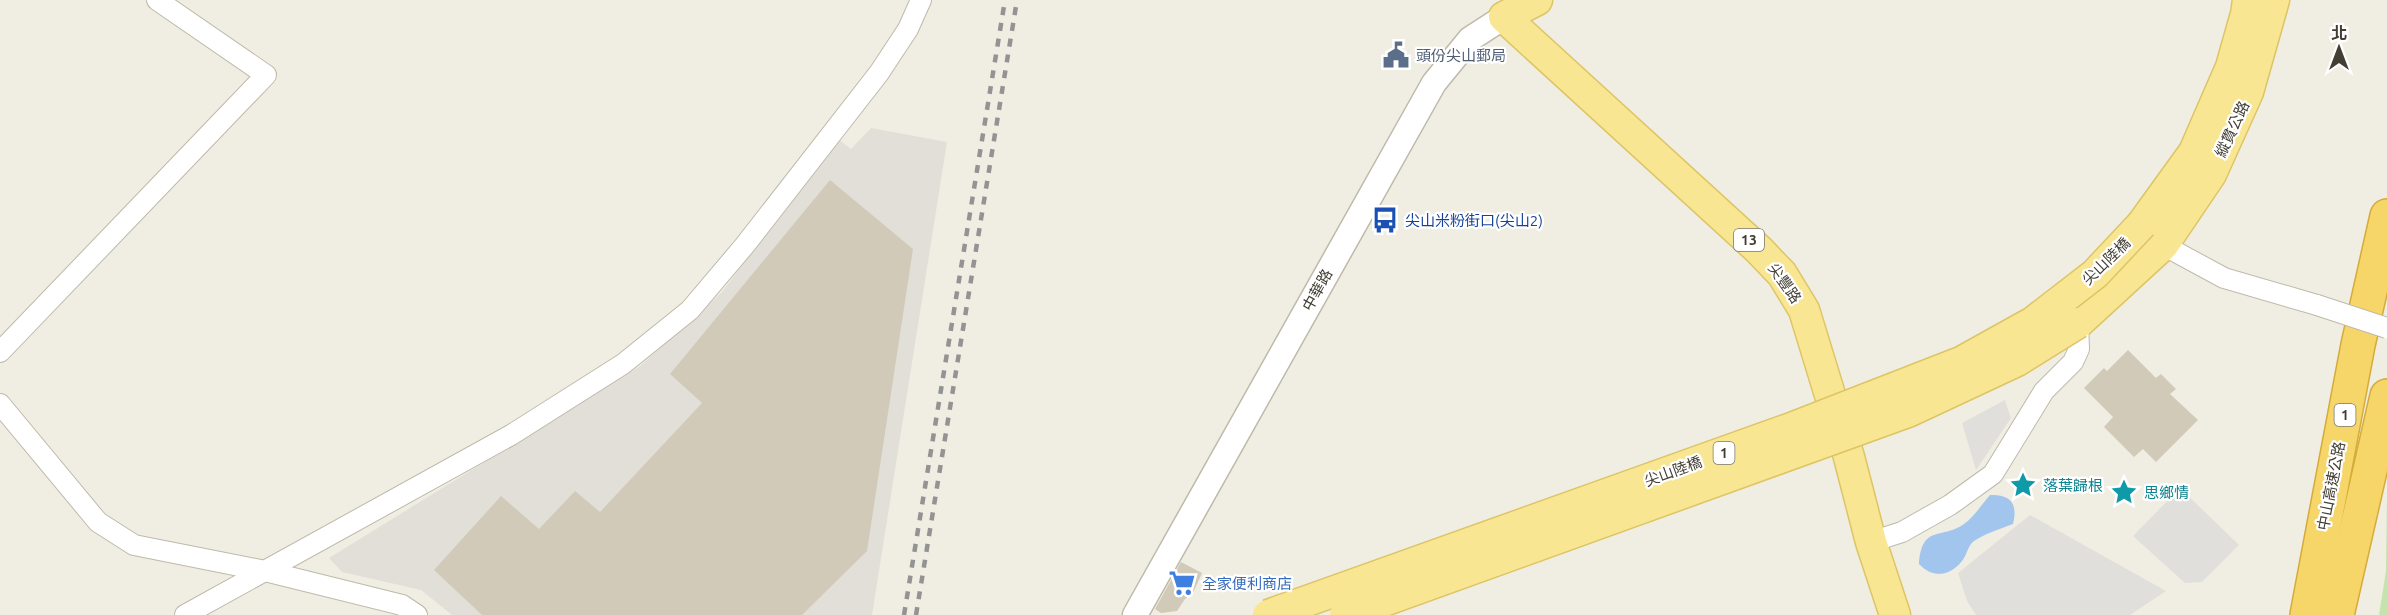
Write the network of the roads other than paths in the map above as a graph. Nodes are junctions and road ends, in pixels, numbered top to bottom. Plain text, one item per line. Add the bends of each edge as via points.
1 (157, 0) edge
2 (921, 0) edge
3 (1537, 0) edge
4 (2248, 0) edge
5 (2274, 0) edge
6 (1506, 8) edge
7 (2387, 216) edge
8 (2142, 224) junction
9 (2163, 245) junction
10 (2078, 323) junction
11 (2387, 328) edge
12 (0, 352) edge
13 (2387, 396) edge
14 (0, 404) edge
15 (1871, 542) junction
16 (265, 571) junction
17 (185, 615) edge
18 (417, 615) edge
19 (1135, 615) edge
20 (1268, 615) edge
21 (1345, 615) edge
22 (1895, 615) edge
23 (2307, 615) edge
24 (2337, 615) edge

1 - 12 street via 266,75
2 - 16 street via 908,29 879,73 690,310 624,364 511,435
3 - 6 main road, 中華路
4 - 8 main road, 縱貫公路 / 1 via 2231,67 2194,152
5 - 9 main road, 縱貫公路 / 1 via 2248,92 2211,174
6 - 15 main road, 尖豐路 / 13 via 1650,151 1704,197 1782,274 1804,310
6 - 19 street, 中華路 via 1470,39 1434,83
7 - 23 highway, 中山高速公路 / 1 via 2358,345
8 - 9 street
8 - 20 main road, 尖山陸橋 / 1, bridge via 2095,274 2068,295 2032,322 1961,362 1794,427
9 - 10 main road, 尖山陸橋 / 1
9 - 11 street, bridge via 2224,278
10 - 15 street via 2079,349 2073,362 2044,392 1993,474 1950,505 1902,532
10 - 21 main road, 尖山陸橋 / 1, bridge via 2017,361 1908,412
13 - 24 highway
14 - 16 street via 98,522 134,545
15 - 22 main road, 尖豐路 / 13
16 - 17 street
16 - 18 street via 402,605

